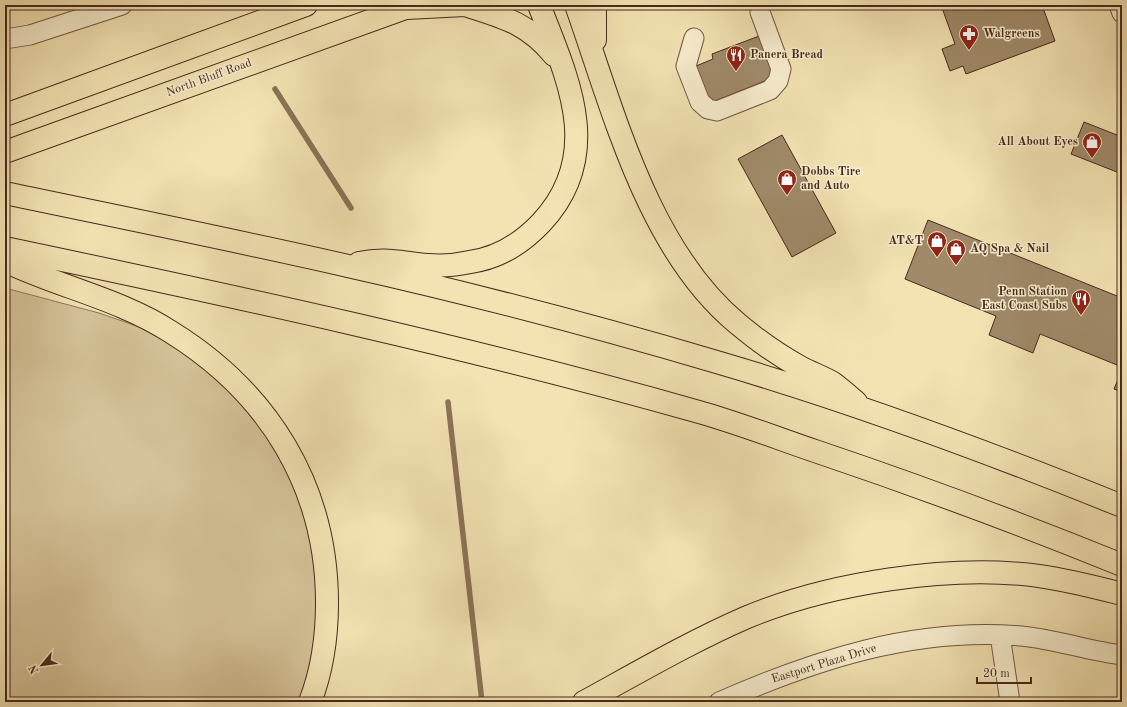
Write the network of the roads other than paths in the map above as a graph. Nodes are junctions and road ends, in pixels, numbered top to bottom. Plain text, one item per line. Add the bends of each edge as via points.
1 (122, 5) edge
2 (306, 5) edge
3 (464, 5) edge
4 (539, 5) edge
5 (576, 5) edge
6 (594, 5) edge
7 (1119, 5) edge
8 (410, 6) edge
9 (760, 12) dead end
10 (1122, 13) edge
11 (694, 38) dead end
12 (5, 39) edge
13 (596, 61) junction
14 (561, 64) junction
15 (5, 115) edge
16 (5, 152) edge
17 (13, 195) edge
18 (5, 248) edge
19 (5, 261) edge
20 (349, 266) junction
21 (866, 411) junction
22 (1122, 506) edge
23 (1122, 565) edge
24 (1122, 594) edge
25 (1000, 635) junction
26 (1122, 655) edge
27 (310, 702) edge
28 (584, 702) edge
29 (719, 702) edge
30 (1010, 702) edge

1 - 12 street via 30,35
2 - 15 main road
3 - 8 main road, North Bluff Road
3 - 14 main road via 497,15 526,28 542,40
4 - 14 main road
5 - 13 main road
6 - 13 main road
7 - 10 street
8 - 16 main road, North Bluff Road
9 - 11 street via 781,69 778,81 770,90 717,111 708,109 700,102 686,66
13 - 21 main road via 631,161 654,213 677,255 697,283 738,324 763,344 801,368 832,383
14 - 20 main road via 577,126 574,163 569,181 559,199 529,236 492,257 472,262 428,265 396,260 374,260
17 - 20 main road
18 - 23 main road via 315,314 481,353 702,413 903,481
19 - 27 main road via 103,298 172,332 214,362 262,411 286,446 304,482 324,547 327,616 323,652 316,687
20 - 21 main road via 501,303 722,364
21 - 22 main road
24 - 28 main road via 1039,576 1004,573 938,574 880,581 824,593 747,617
25 - 26 street, Eastport Plaza Drive via 1062,642
25 - 29 street, Eastport Plaza Drive via 942,636 859,651 798,669
25 - 30 street

